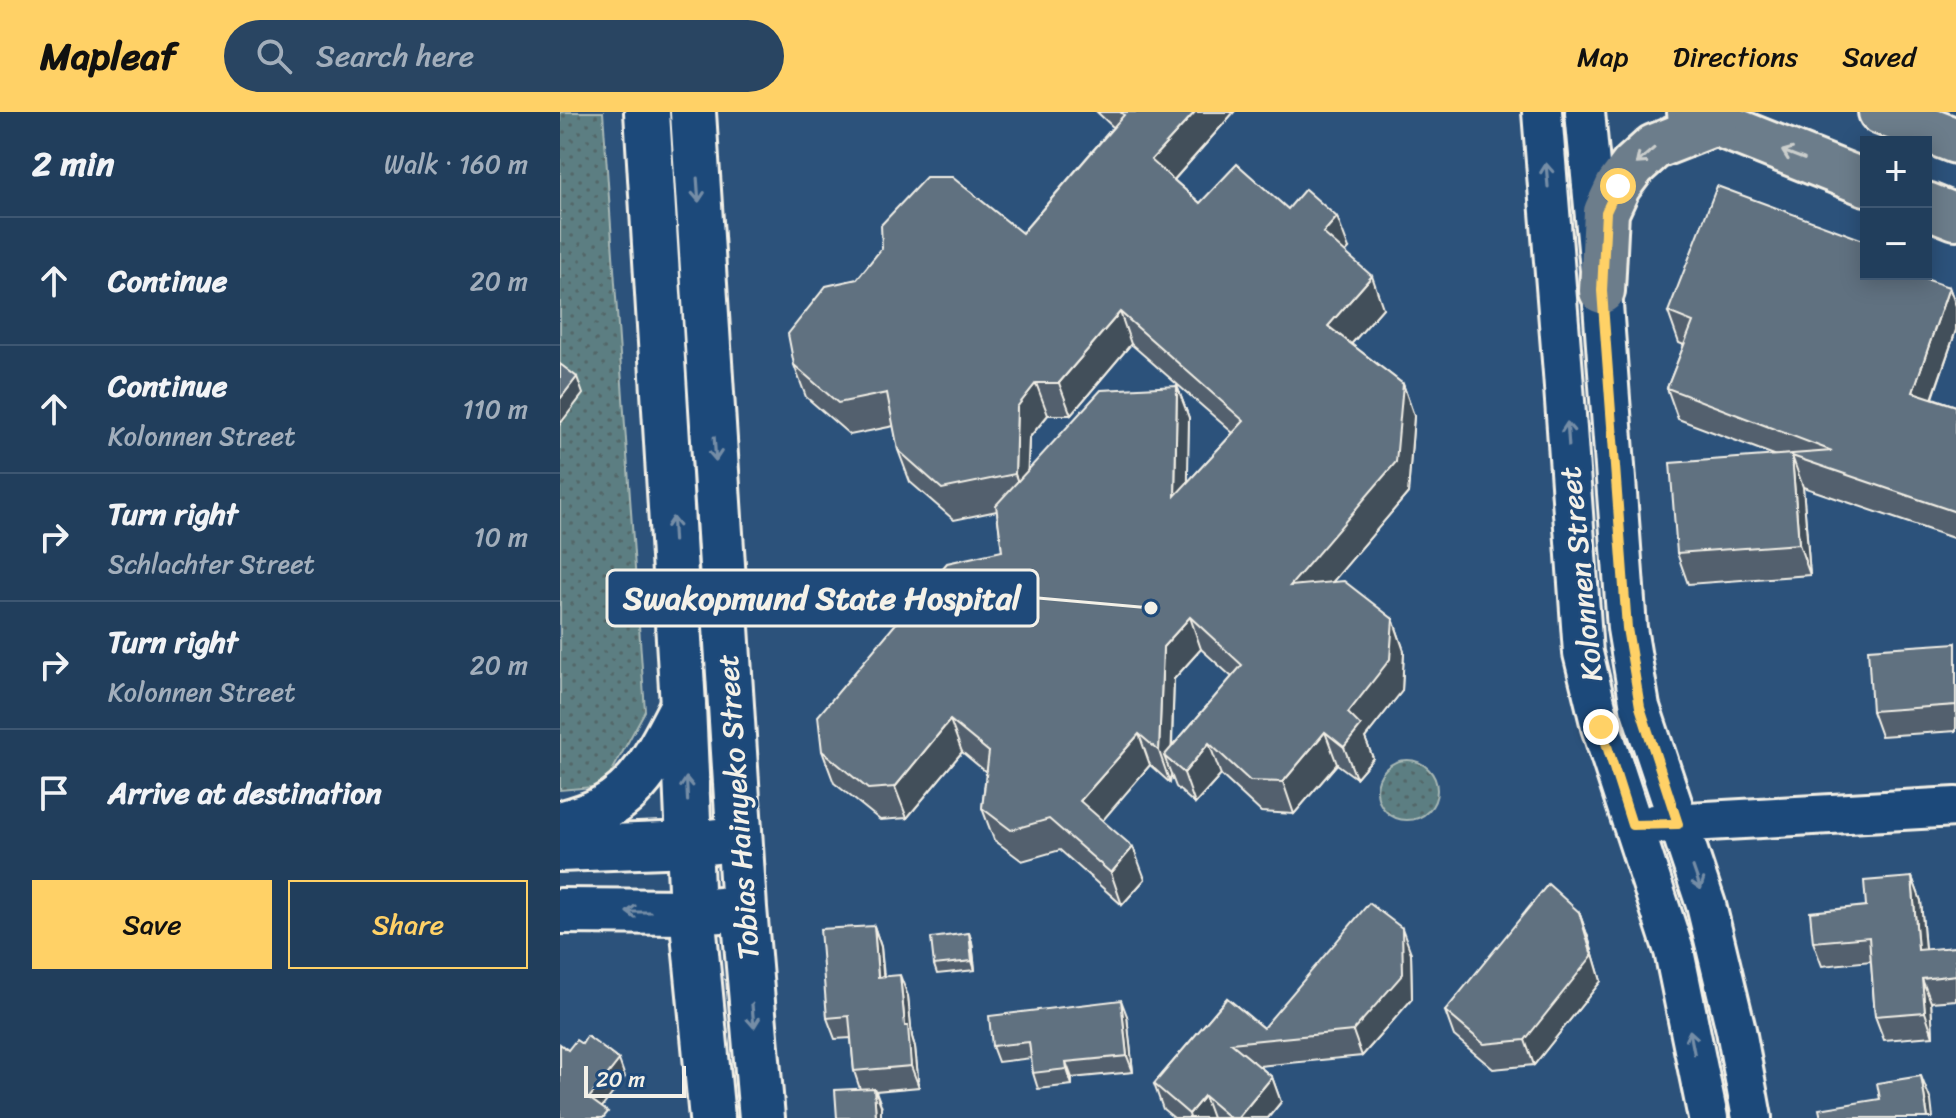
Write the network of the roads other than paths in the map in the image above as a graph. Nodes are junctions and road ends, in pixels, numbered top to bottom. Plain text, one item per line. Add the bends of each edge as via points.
1 (647, 112) edge
2 (693, 112) edge
3 (1542, 112) edge
4 (1585, 112) edge
5 (1881, 112) edge
6 (1701, 118) edge
7 (1956, 141) edge
8 (1860, 181) edge
9 (1932, 207) edge
10 (1956, 217) edge
11 (1602, 291) junction
12 (683, 705) junction
13 (1956, 807) edge
14 (560, 824) edge
15 (1678, 824) junction
16 (1632, 825) junction
17 (740, 838) junction
18 (690, 844) junction
19 (560, 849) edge
20 (744, 908) junction
21 (560, 911) edge
22 (692, 912) junction
23 (712, 1118) edge
24 (762, 1118) edge
25 (1708, 1118) edge
26 (1752, 1118) edge

12 -> 1 street, Tobias Hainyeko Street
2 -> 17 street, Tobias Hainyeko Street
16 -> 3 street, Kolonnen Street via 1583,653
4 - 11 street, Kolonnen Street
5 - 7 main road
8 -> 6 main road
6 -> 11 main road via 1654,147 1618,186 1606,212
9 - 10 main road
11 - 15 street, Kolonnen Street via 1627,628 1640,707
12 - 14 street via 634,786 603,809
18 -> 12 street, Tobias Hainyeko Street
13 - 15 street
15 - 16 street
15 -> 26 street, Kolonnen Street via 1706,905
25 -> 16 street, Kolonnen Street via 1674,951
17 - 18 street
17 - 20 street, Tobias Hainyeko Street
18 - 19 street
18 - 22 street, Tobias Hainyeko Street
20 - 22 street
20 -> 24 street, Tobias Hainyeko Street
22 -> 21 street
22 - 23 street, Tobias Hainyeko Street

